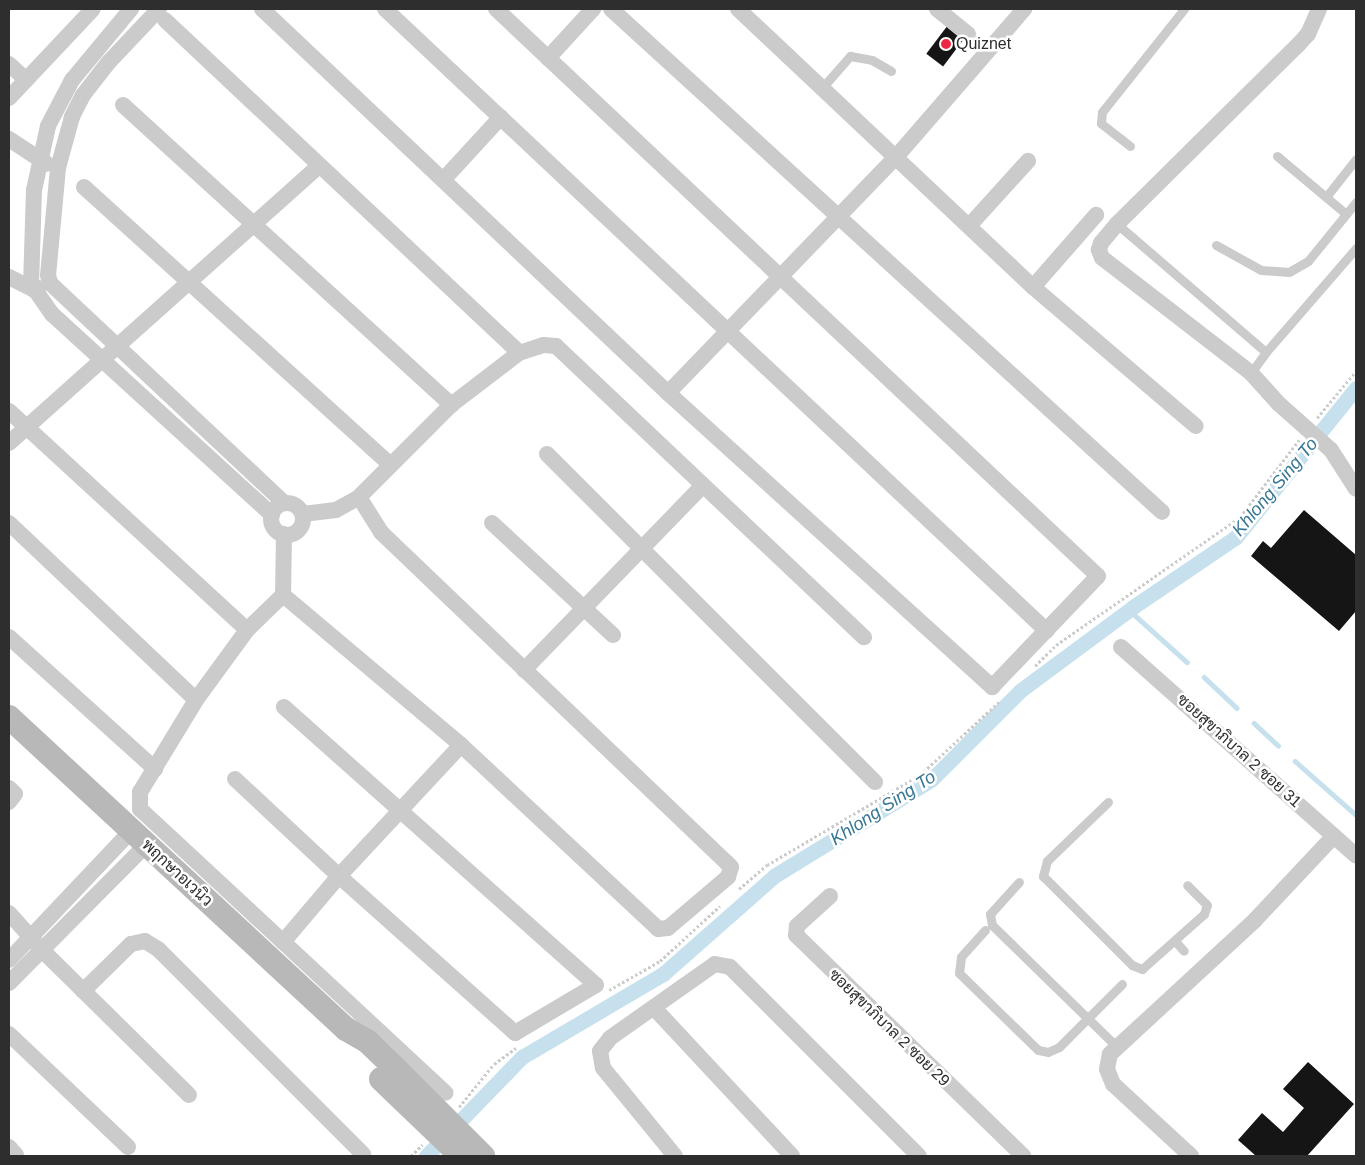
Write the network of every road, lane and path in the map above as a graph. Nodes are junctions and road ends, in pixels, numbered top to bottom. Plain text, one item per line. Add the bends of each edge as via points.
1 (91, 9) edge
2 (132, 9) edge
3 (262, 9) edge
4 (385, 9) edge
5 (496, 9) edge
6 (593, 9) edge
7 (611, 9) edge
8 (738, 9) edge
9 (936, 9) edge
10 (1024, 9) edge
11 (1184, 9) edge
12 (1319, 9) edge
13 (162, 14) edge
14 (968, 34) dead end
15 (548, 58) junction
16 (9, 64) edge
17 (891, 71) dead end
18 (26, 80) junction
19 (822, 88) junction
20 (9, 98) edge
21 (123, 104) dead end
22 (501, 117) junction
23 (9, 139) edge
24 (1130, 146) dead end
25 (1277, 156) dead end
26 (896, 157) junction
27 (1356, 159) edge
28 (38, 160) junction
29 (1028, 161) dead end
30 (319, 166) junction
31 (58, 168) junction
32 (444, 179) junction
33 (84, 187) dead end
34 (1326, 197) junction
35 (1356, 202) edge
36 (1346, 214) junction
37 (1096, 215) dead end
38 (838, 217) junction
39 (1117, 224) junction
40 (252, 226) junction
41 (969, 226) junction
42 (1216, 245) dead end
43 (1355, 253) edge
44 (780, 277) junction
45 (9, 278) edge
46 (50, 283) junction
47 (188, 283) junction
48 (1033, 287) junction
49 (34, 290) junction
50 (727, 330) junction
51 (118, 345) junction
52 (1266, 352) junction
53 (519, 353) junction
54 (101, 360) junction
55 (1356, 371) edge
56 (1251, 372) junction
57 (668, 392) junction
58 (450, 404) junction
59 (9, 411) edge
60 (1312, 423) dead end
61 (1196, 426) dead end
62 (26, 427) junction
63 (1300, 439) dead end
64 (9, 443) edge
65 (547, 454) dead end
66 (390, 464) junction
67 (703, 485) junction
68 (1356, 489) edge
69 (359, 497) junction
70 (284, 503) junction
71 (1162, 512) dead end
72 (272, 514) junction
73 (303, 514) junction
74 (9, 523) edge
75 (492, 523) dead end
76 (284, 534) junction
77 (642, 547) junction
78 (283, 595) junction
79 (583, 608) junction
80 (247, 630) junction
81 (1047, 631) junction
82 (613, 635) dead end
83 (864, 637) dead end
84 (9, 638) edge
85 (1121, 647) dead end
86 (524, 670) junction
87 (1029, 672) dead end
88 (1002, 699) dead end
89 (196, 700) junction
90 (284, 707) dead end
91 (9, 718) edge
92 (461, 745) junction
93 (155, 769) junction
94 (235, 778) dead end
95 (875, 782) dead end
96 (9, 788) edge
97 (9, 802) edge
98 (1108, 802) dead end
99 (399, 810) junction
100 (1334, 836) junction
101 (139, 838) junction
102 (1356, 856) edge
103 (339, 876) junction
104 (1019, 882) dead end
105 (1188, 885) dead end
106 (738, 890) dead end
107 (830, 896) dead end
108 (723, 903) dead end
109 (9, 913) edge
110 (985, 930) dead end
111 (30, 937) junction
112 (1175, 941) junction
113 (283, 942) junction
114 (43, 951) junction
115 (1184, 951) dead end
116 (9, 960) edge
117 (9, 983) edge
118 (1122, 984) dead end
119 (83, 991) junction
120 (604, 993) dead end
121 (655, 1009) junction
122 (1089, 1018) junction
123 (9, 1034) edge
124 (1113, 1042) junction
125 (522, 1043) dead end
126 (387, 1072) junction
127 (446, 1093) dead end
128 (189, 1095) dead end
129 (454, 1112) dead end
130 (429, 1138) dead end
131 (128, 1147) dead end
132 (363, 1154) dead end
133 (411, 1156) edge
134 (461, 1156) edge
135 (483, 1156) edge
136 (676, 1156) edge
137 (792, 1156) edge
138 (919, 1156) edge
139 (1022, 1156) edge
140 (1191, 1156) edge

1 - 18 street
2 - 28 street via 72,80 48,126
3 - 32 street
4 - 22 street
5 - 15 street
6 - 15 street
7 - 38 street
8 - 19 street
9 - 14 street
10 - 26 street
11 - 24 lane via 1099,118 1105,128
12 - 39 street via 1308,34 1298,45
13 - 30 street
13 - 31 street via 83,96 72,118
15 - 44 street
16 - 18 street
17 - 19 lane via 872,60 850,56
18 - 20 street
19 - 26 street
21 - 40 street
22 - 32 street
22 - 50 street
23 - 28 street
25 - 34 lane
26 - 38 street
26 - 41 street
27 - 34 lane
28 - 31 street
28 - 49 street via 29,273
29 - 41 street
30 - 40 street
30 - 53 street
31 - 46 street via 49,238
32 - 57 street
33 - 47 street
34 - 36 lane
35 - 36 lane
36 - 42 lane via 1308,261 1289,272 1276,274 1261,270
37 - 48 street
38 - 44 street
38 - 71 street
39 - 52 lane
39 - 56 street via 1101,243 1102,258
40 - 47 street
40 - 58 street
41 - 48 street
43 - 52 lane
44 - 50 street
44 - 81 street via 1098,576
45 - 49 street
46 - 49 street
46 - 51 street
47 - 51 street
47 - 66 street
48 - 61 street
49 - 54 street via 52,314
50 - 57 street
50 - 81 street
51 - 54 street
51 - 70 street
52 - 56 lane
53 - 58 street
53 - 67 street via 544,345 556,346
54 - 62 street
54 - 72 street
55 - 60 path
56 - 68 street, bridge via 1279,404 1331,450
57 - 81 street via 992,686
58 - 66 street
59 - 62 street
62 - 64 street
62 - 80 street
63 - 87 path via 1240,517 1056,645
65 - 77 street
66 - 69 street
67 - 77 street
67 - 83 street
69 - 73 street via 336,510
69 - 86 street via 380,532
70 - 72 street
70 - 73 street via 295,505
72 - 76 street via 273,526
73 - 76 street via 298,530
74 - 89 street
75 - 79 street
76 - 78 street
77 - 79 street
77 - 95 street
78 - 80 street
78 - 92 street
79 - 82 street
79 - 86 street
80 - 89 street
84 - 93 street
85 - 100 street, ซอยสุขาภิบาล 2 ซอย 31
86 - 92 street via 731,867 728,877 668,928 658,930
88 - 106 path via 920,775 767,865
89 - 93 street
90 - 99 street
91 - 101 street, พฤกษาอเวนิว
92 - 99 street
93 - 113 street via 140,792 140,809
94 - 103 street
96 - 97 street via 15,794
98 - 112 lane via 1047,861 1043,876 1136,968 1147,967
99 - 103 street
99 - 103 street via 596,985 515,1033
100 - 102 street, ซอยสุขาภิบาล 2 ซอย 31
100 - 124 street via 1255,920
101 - 111 street
101 - 114 street
101 - 126 street, พฤกษาอเวนิว via 346,1030 367,1040
103 - 113 street
104 - 122 lane via 989,919
105 - 112 lane via 1207,905
107 - 139 street, ซอยสุขาภิบาล 2 ซอย 29 via 797,926 796,935
108 - 120 path via 660,961
109 - 111 street
110 - 122 lane via 960,957 959,973 1028,1044 1048,1052 1059,1047
111 - 114 street
111 - 116 street
112 - 115 lane
113 - 127 street
114 - 117 street
114 - 119 street
118 - 122 lane
119 - 128 street
119 - 132 street via 131,944 145,941 158,949
121 - 136 street via 610,1038 600,1051 601,1059 603,1068
121 - 137 street
121 - 138 street via 715,964 730,967
122 - 124 lane
123 - 131 street
124 - 140 street via 1107,1069 1113,1084
125 - 129 path via 494,1064
126 - 134 street, พฤกษาอเวนิว, bridge
126 - 135 street, พฤกษาอเวนิว, bridge
130 - 133 path

